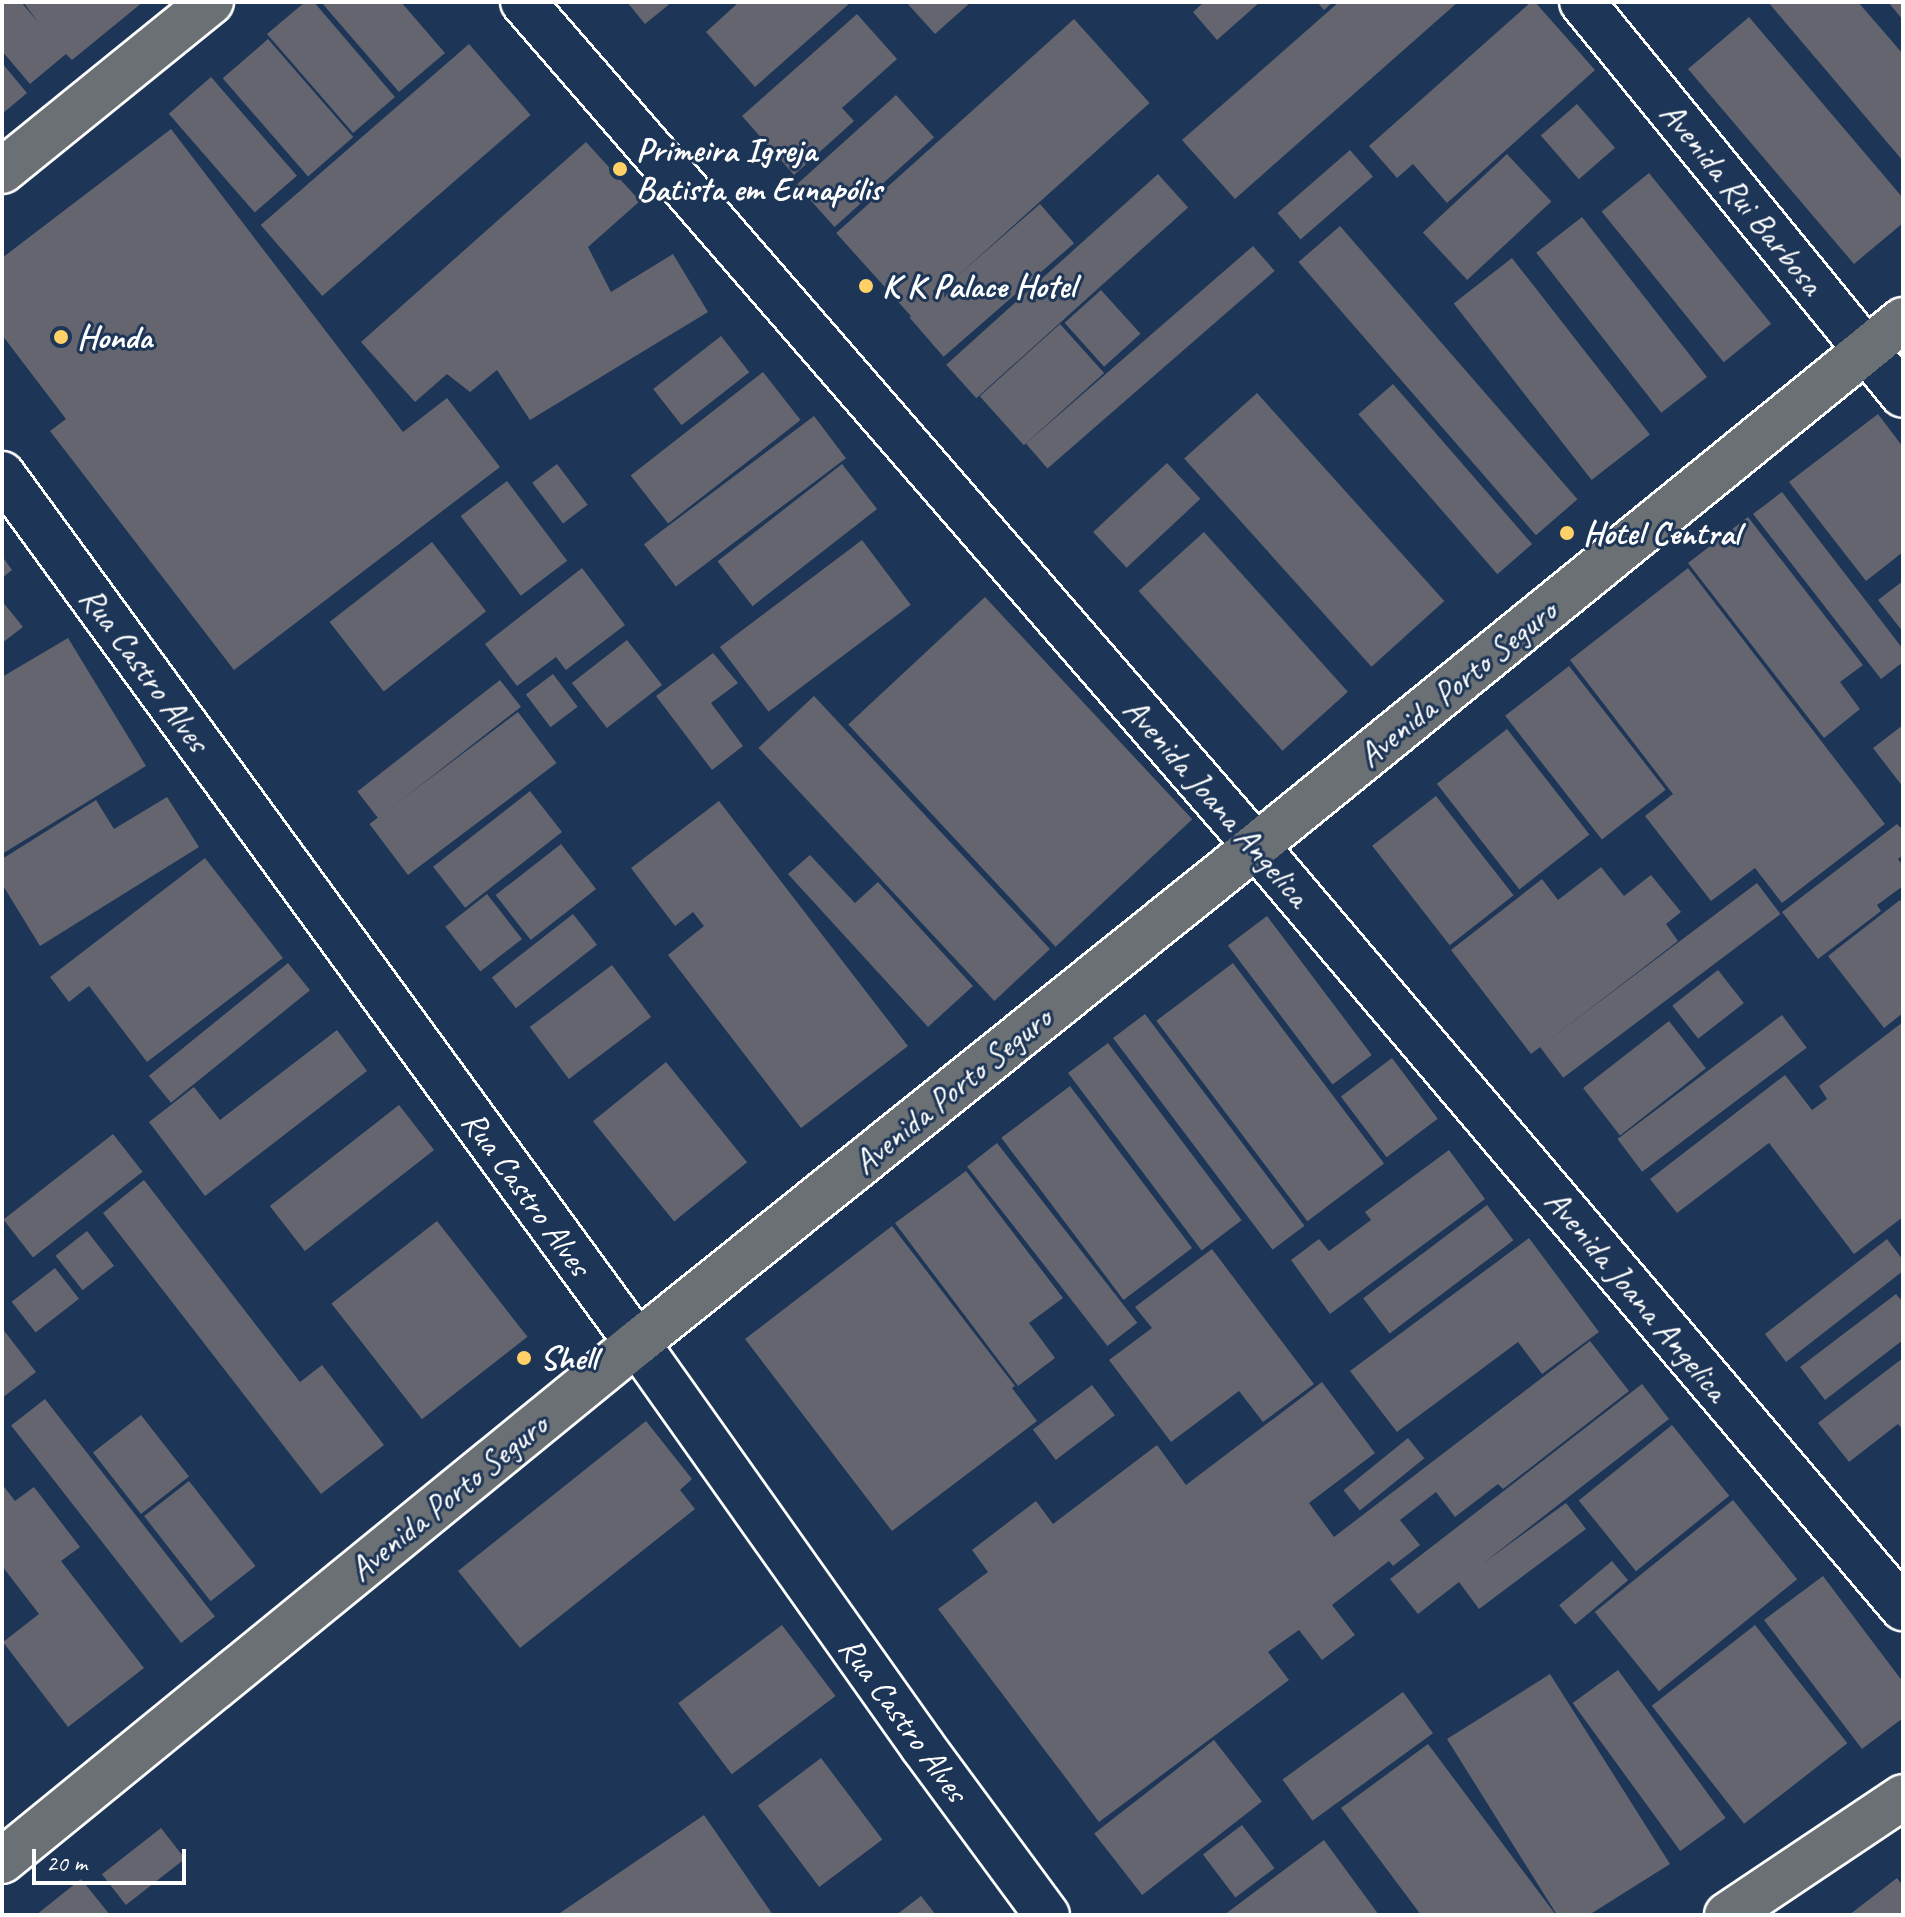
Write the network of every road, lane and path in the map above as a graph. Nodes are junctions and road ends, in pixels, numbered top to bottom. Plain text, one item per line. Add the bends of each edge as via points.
1 (211, 2) edge
2 (523, 2) edge
3 (1582, 2) edge
4 (2, 171) edge
5 (1903, 320) edge
6 (1866, 350) junction
7 (1903, 395) edge
8 (2, 474) edge
9 (1256, 846) junction
10 (637, 1343) junction
11 (1903, 1608) edge
12 (1903, 1797) edge
13 (2, 1861) edge
14 (1047, 1915) edge
15 (1727, 1915) edge

1 - 4 main road
2 - 9 street, Avenida Joana Angelica
3 - 6 street, Avenida Rui Barbosa
5 - 6 main road, Avenida Porto Seguro
6 - 7 street, Avenida Rui Barbosa
6 - 9 main road, Avenida Porto Seguro
8 - 10 street, Rua Castro Alves
9 - 10 main road, Avenida Porto Seguro
9 - 11 street, Avenida Joana Angelica
10 - 13 main road, Avenida Porto Seguro
10 - 14 street, Rua Castro Alves
12 - 15 main road

